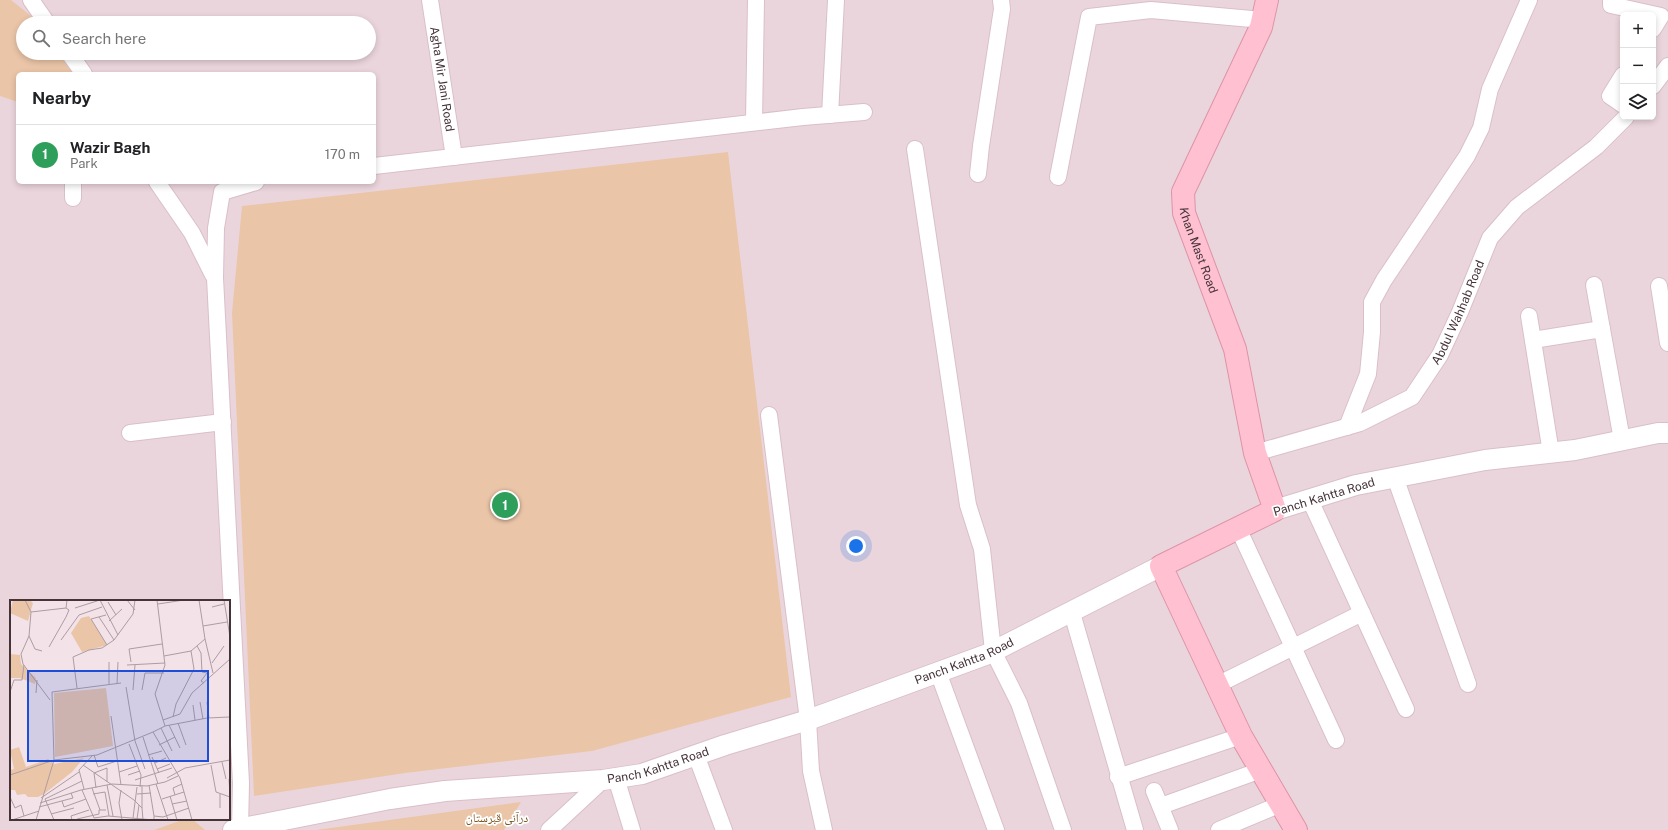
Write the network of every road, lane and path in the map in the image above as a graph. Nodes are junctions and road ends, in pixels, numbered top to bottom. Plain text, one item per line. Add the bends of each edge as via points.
1 (31, 0) edge
2 (430, 0) edge
3 (756, 0) edge
4 (836, 0) edge
5 (1001, 0) edge
6 (1529, 0) edge
7 (1611, 0) edge
8 (1265, 10) edge
9 (1643, 12) edge
10 (1656, 15) edge
11 (42, 16) edge
12 (1656, 24) edge
13 (73, 60) edge
14 (1668, 66) edge
15 (82, 72) edge
16 (1620, 80) edge
17 (1654, 84) edge
18 (1620, 103) edge
19 (864, 112) dead end
20 (830, 115) junction
21 (1623, 120) edge
22 (754, 122) junction
23 (915, 150) dead end
24 (454, 157) junction
25 (376, 166) edge
26 (978, 174) dead end
27 (1058, 177) dead end
28 (73, 184) edge
29 (158, 184) edge
30 (249, 184) edge
31 (72, 198) dead end
32 (215, 278) junction
33 (1594, 285) dead end
34 (1659, 286) dead end
35 (1529, 316) dead end
36 (1602, 329) junction
37 (1532, 340) junction
38 (1668, 343) edge
39 (769, 415) dead end
40 (223, 422) junction
41 (1348, 427) junction
42 (1668, 432) edge
43 (130, 433) dead end
44 (1622, 440) junction
45 (1255, 453) junction
46 (1551, 453) junction
47 (1395, 478) junction
48 (1310, 500) junction
49 (1275, 510) junction
50 (1238, 528) junction
51 (1161, 566) junction
52 (1072, 613) junction
53 (1362, 613) junction
54 (1293, 647) junction
55 (993, 651) junction
56 (938, 672) junction
57 (1217, 684) junction
58 (1468, 684) dead end
59 (1406, 709) dead end
60 (808, 720) junction
61 (1241, 736) junction
62 (1336, 740) dead end
63 (696, 755) junction
64 (1261, 770) junction
65 (1118, 777) junction
66 (610, 779) junction
67 (1154, 791) dead end
68 (1281, 804) junction
69 (1160, 806) junction
70 (238, 829) edge
71 (822, 829) edge
72 (549, 830) edge
73 (632, 830) edge
74 (724, 830) edge
75 (996, 830) edge
76 (1063, 830) edge
77 (1134, 830) edge
78 (1170, 830) edge
79 (1219, 830) edge
80 (1296, 830) edge

1 - 11 street
2 - 24 street, Agha Mir Jani Road
3 - 22 street
4 - 20 street
5 - 26 street via 1002,9
6 - 41 street via 1490,89 1481,128 1467,156 1372,302 1368,374
7 - 9 street via 1611,5
8 - 27 street via 1151,10 1089,17
8 - 45 main road, Khan Mast Road via 1261,27 1182,192 1184,213 1235,349
10 - 12 street via 1661,16
13 - 15 street
14 - 17 street
16 - 18 street via 1610,96
19 - 20 street
20 - 22 street
21 - 41 street, Abdul Wahhab Road via 1596,147 1518,207 1490,238 1440,355 1412,397
22 - 24 street
23 - 55 street via 968,506 982,549
24 - 25 street
28 - 31 street
29 - 32 street via 192,233
30 - 32 street via 222,192 216,228
32 - 40 street
33 - 36 street
34 - 38 street
35 - 37 street
36 - 37 street
36 - 44 street
37 - 46 street
39 - 60 street
40 - 43 street
40 - 70 street via 241,783
41 - 45 street, Abdul Wahhab Road
42 - 44 street, Panch Kahtta Road
44 - 46 street, Panch Kahtta Road
45 - 49 main road, Khan Mast Road
46 - 47 street, Panch Kahtta Road via 1486,460
47 - 48 street, Panch Kahtta Road via 1356,485
47 - 58 street
48 - 49 street, Panch Kahtta Road
48 - 53 street
49 - 50 main road, Panch Kahtta Road
50 - 51 main road, Panch Kahtta Road
50 - 54 street
51 - 52 street, Panch Kahtta Road
51 - 57 main road
52 - 55 street, Panch Kahtta Road
52 - 65 street
53 - 54 street
53 - 59 street
54 - 57 street
54 - 62 street
55 - 56 street, Panch Kahtta Road
55 - 76 street via 1019,703
56 - 60 street, Panch Kahtta Road
56 - 75 street
57 - 61 main road
60 - 63 street, Panch Kahtta Road
60 - 71 street via 812,771
61 - 64 main road
61 - 65 street
63 - 66 street, Panch Kahtta Road via 642,774
63 - 74 street
64 - 68 main road
64 - 69 street
65 - 77 street
66 - 70 street, Panch Kahtta Road via 445,791 390,799
66 - 72 street
66 - 73 street
67 - 69 street
68 - 79 street
68 - 80 main road
69 - 78 street

